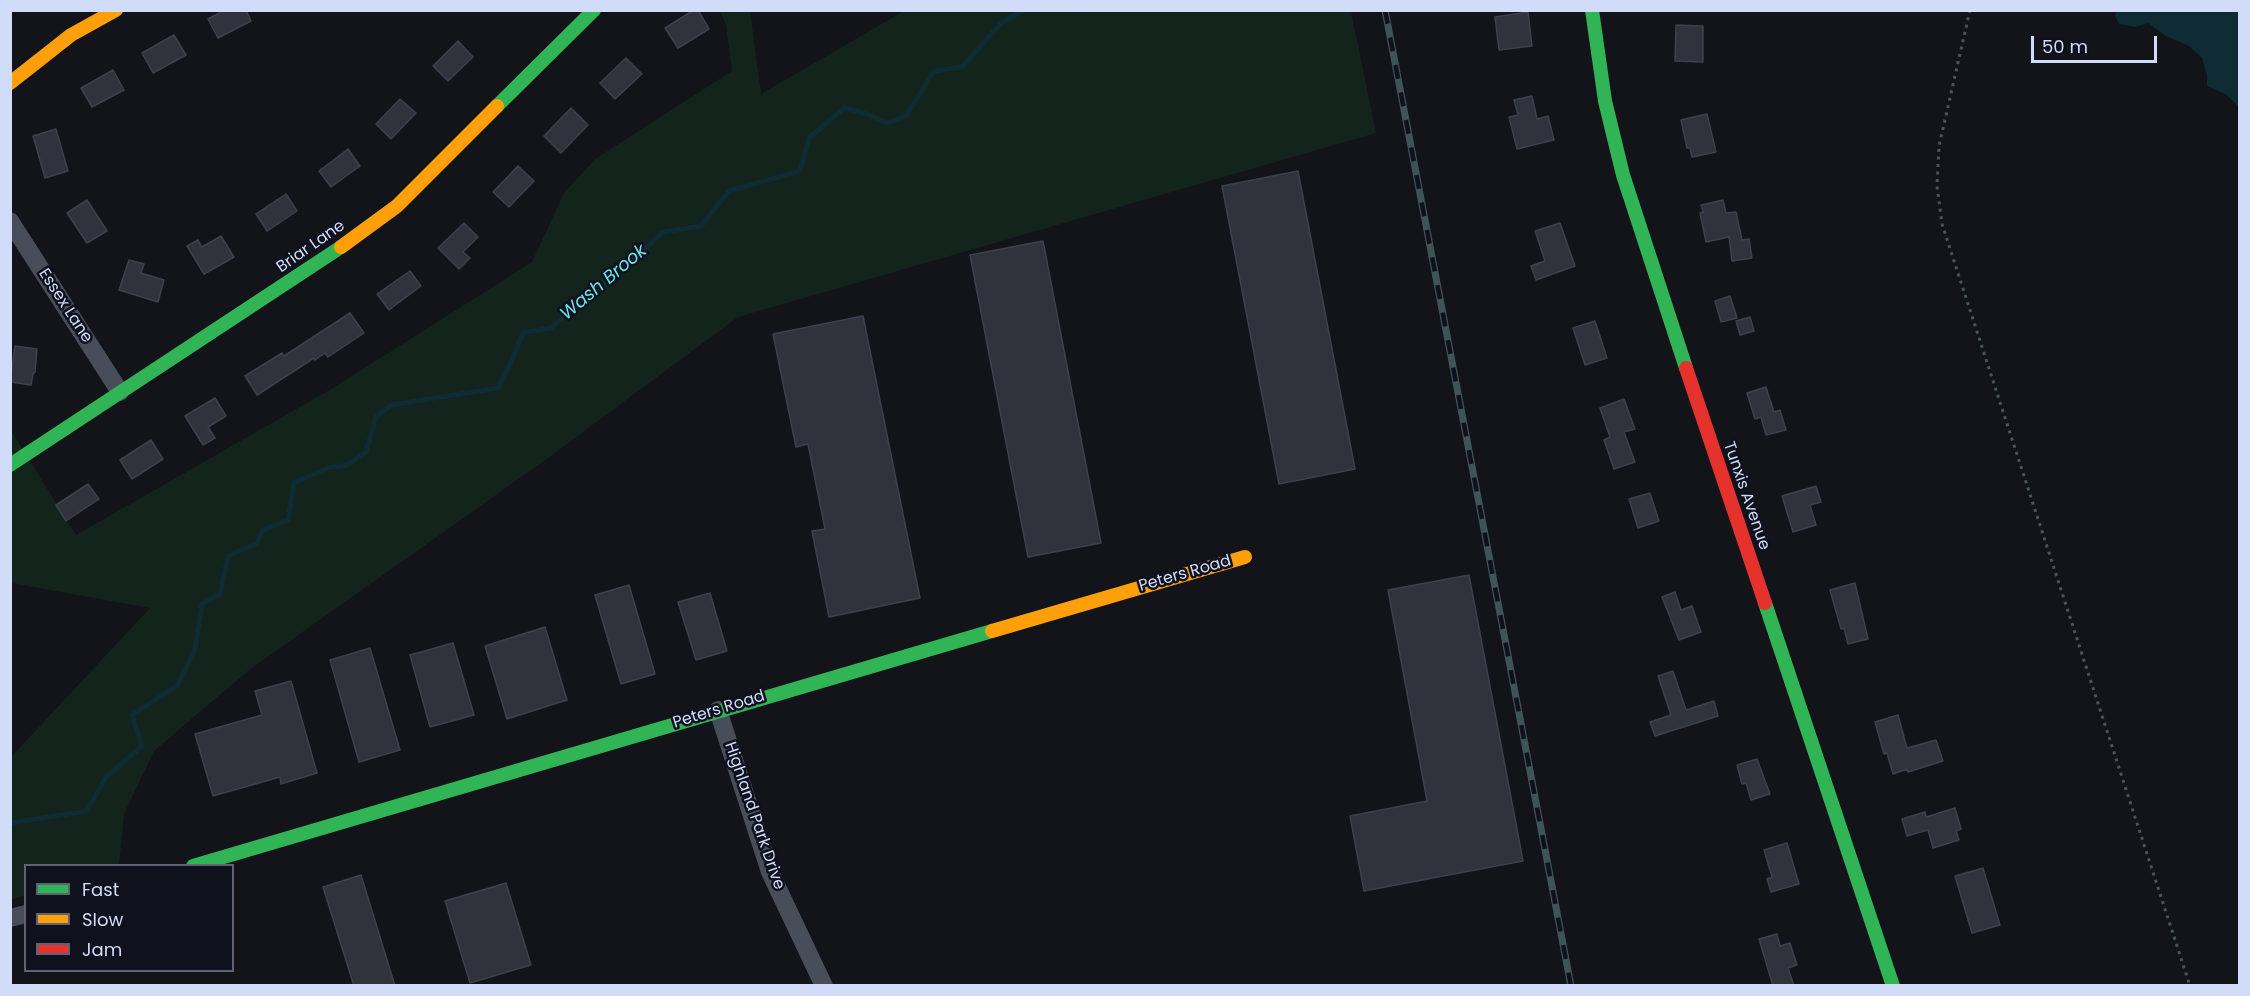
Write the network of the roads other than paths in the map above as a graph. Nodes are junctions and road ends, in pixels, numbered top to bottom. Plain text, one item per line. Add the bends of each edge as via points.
1 (116, 10) edge
2 (594, 10) edge
3 (1592, 10) edge
4 (10, 83) edge
5 (10, 221) edge
6 (120, 392) junction
7 (10, 465) edge
8 (1245, 557) dead end
9 (718, 710) junction
10 (200, 864) edge
11 (824, 986) edge
12 (1893, 986) edge

1 - 4 street via 71,35
2 - 6 street, Briar Lane via 397,206 320,262
3 - 12 street, Tunxis Avenue via 1605,101 1642,238
5 - 6 street, Essex Lane
6 - 7 street, Briar Lane
8 - 9 street, Peters Road
9 - 10 street, Peters Road
9 - 11 street, Highland Park Drive via 770,872

